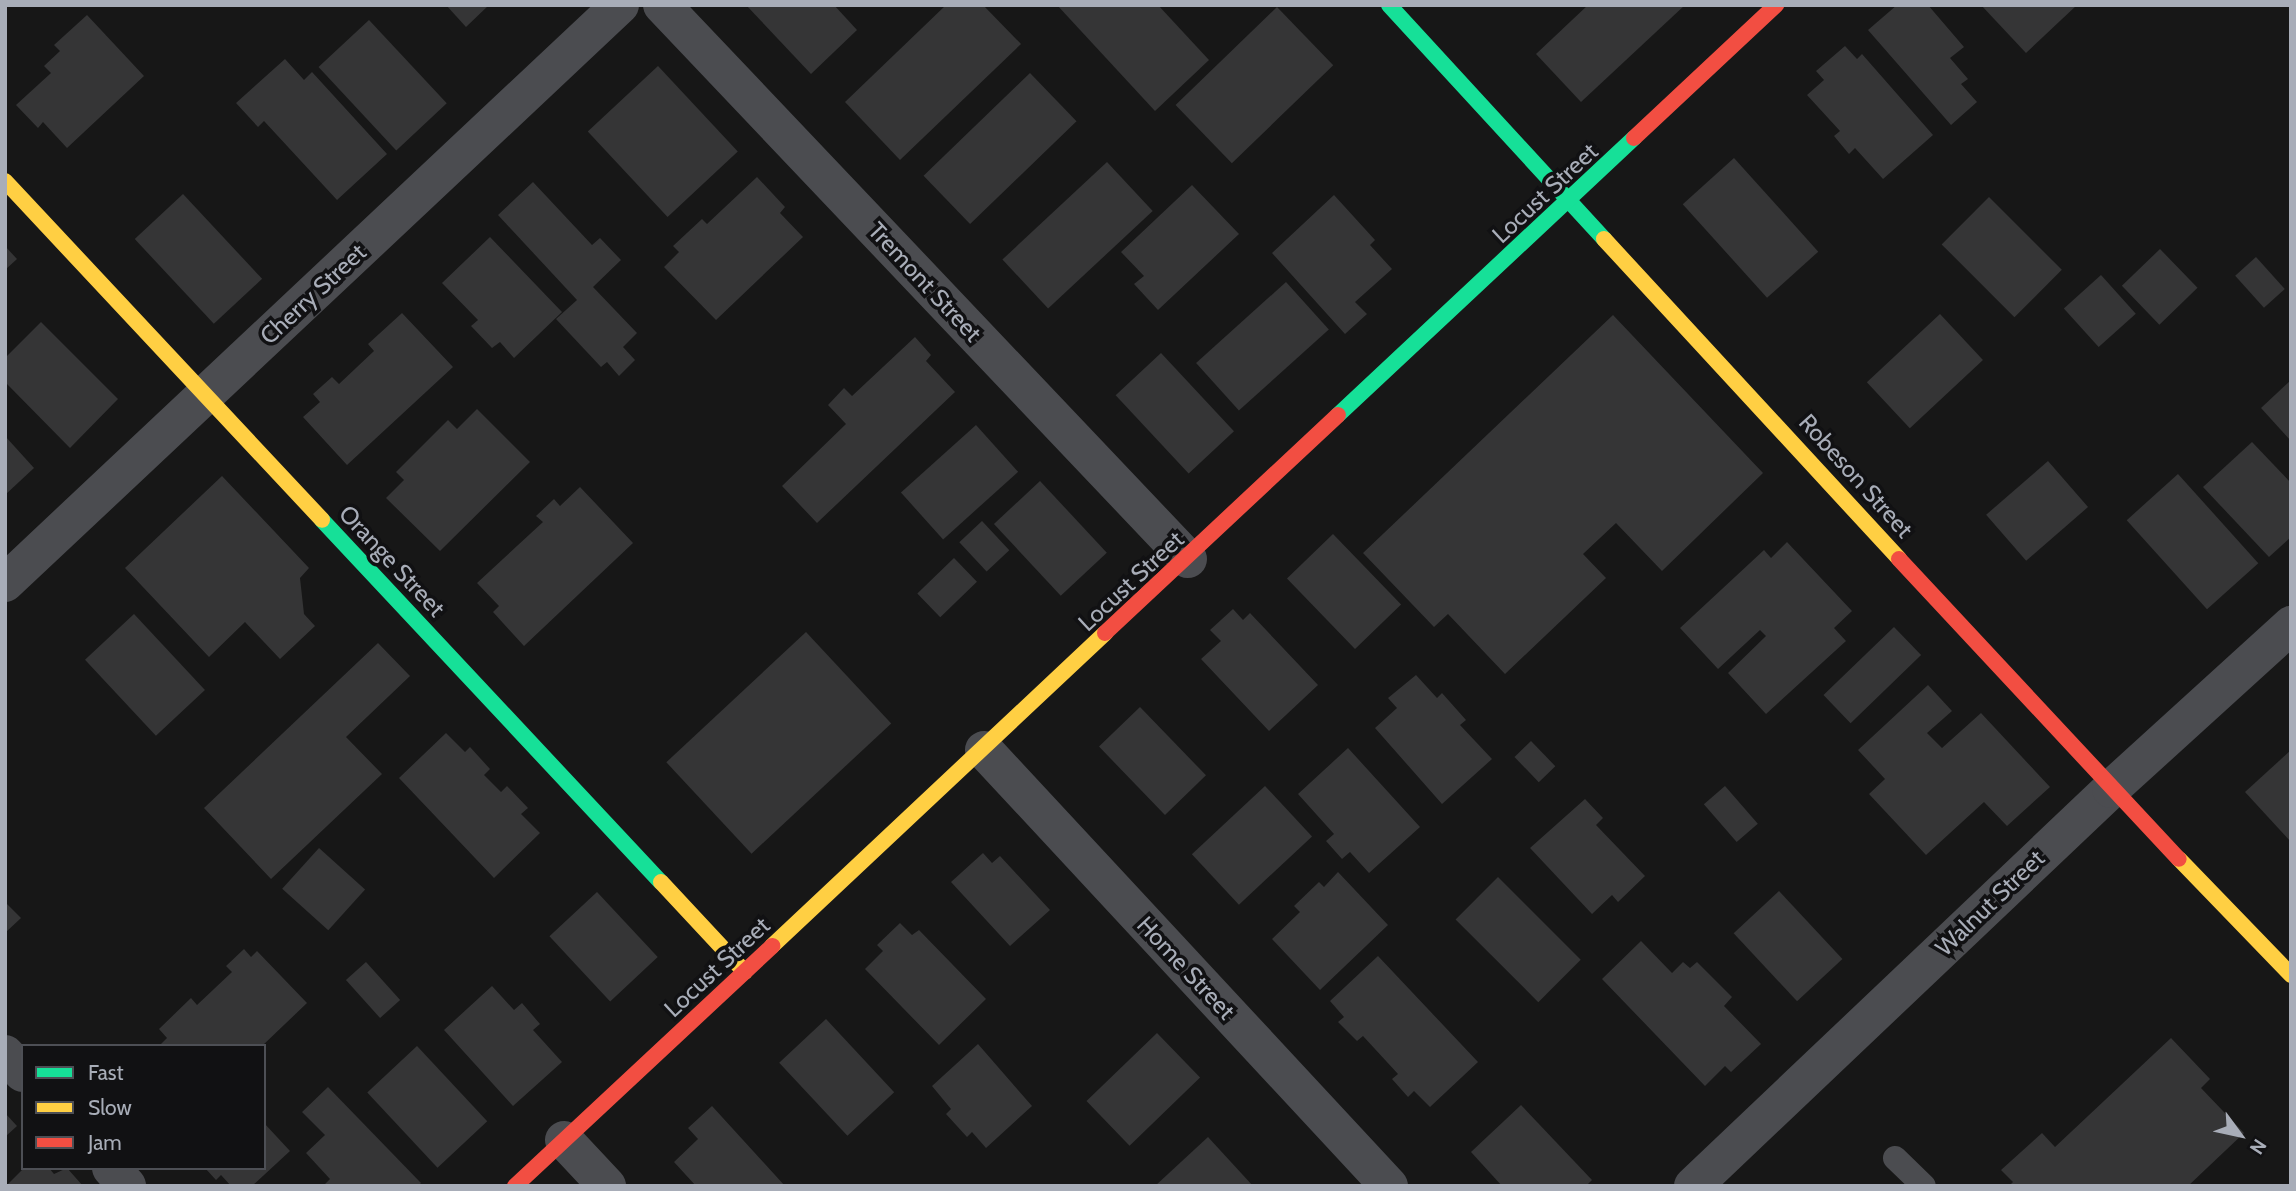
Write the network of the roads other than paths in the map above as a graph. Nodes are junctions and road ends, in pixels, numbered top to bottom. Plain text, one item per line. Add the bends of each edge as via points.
1 (620, 5) edge
2 (662, 5) edge
3 (1389, 5) edge
4 (1776, 5) edge
5 (5, 181) edge
6 (1572, 200) junction
7 (205, 395) junction
8 (1188, 559) junction
9 (5, 583) edge
10 (2291, 625) edge
11 (984, 750) junction
12 (2111, 789) junction
13 (745, 972) junction
14 (2291, 975) edge
15 (5, 1054) edge
16 (21, 1071) edge
17 (564, 1140) junction
18 (1895, 1158) dead end
19 (113, 1170) edge
20 (127, 1186) edge
21 (515, 1186) edge
22 (607, 1186) edge
23 (1389, 1186) edge
24 (1693, 1186) edge
25 (1924, 1186) edge

1 - 7 street, Cherry Street
2 - 8 street, Tremont Street
3 - 6 street, Robeson Street
4 - 6 street, Locust Street
5 - 7 street, Orange Street
6 - 8 street, Locust Street
6 - 12 street, Robeson Street
7 - 9 street, Cherry Street
7 - 13 street, Orange Street
8 - 11 street, Locust Street
10 - 12 street, Walnut Street
11 - 13 street, Locust Street
11 - 23 street, Home Street
12 - 14 street, Robeson Street
12 - 24 street, Walnut Street
13 - 17 street, Locust Street
15 - 16 street
17 - 21 street, Locust Street
17 - 22 street
18 - 25 lane
19 - 20 street

